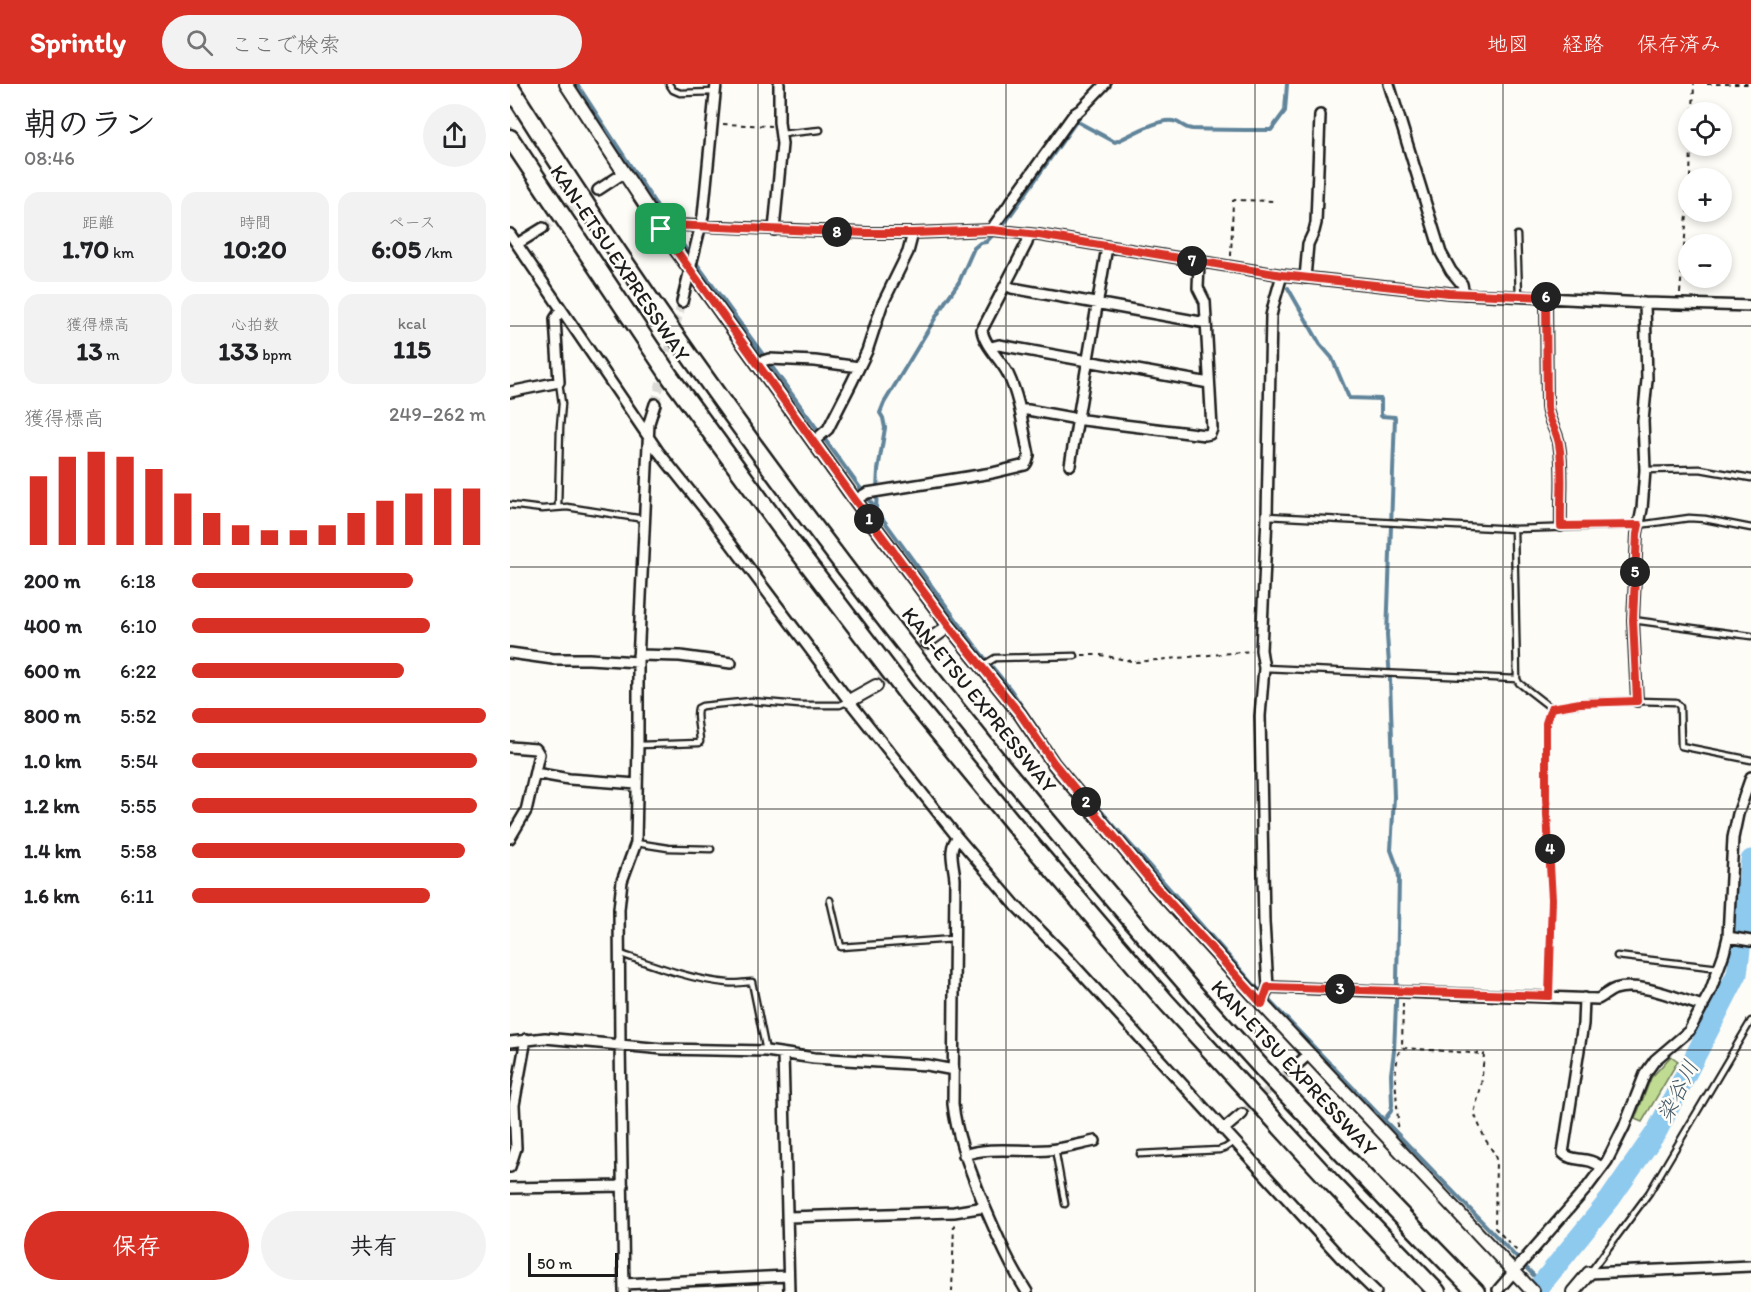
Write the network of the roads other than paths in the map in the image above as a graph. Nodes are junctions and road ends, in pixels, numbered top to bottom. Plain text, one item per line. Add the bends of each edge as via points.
1 (567, 84) edge
2 (669, 84) edge
3 (779, 84) edge
4 (1105, 84) edge
5 (1389, 84) edge
6 (510, 87) edge
7 (716, 88) edge
8 (1320, 115) dead end
9 (780, 130) junction
10 (820, 130) dead end
11 (510, 138) edge
12 (624, 173) junction
13 (598, 190) tunnel mouth
14 (701, 226) junction
15 (543, 228) tunnel mouth
16 (661, 229) junction
17 (774, 230) junction
18 (992, 230) junction
19 (913, 233) junction
20 (510, 234) edge
21 (1029, 234) junction
22 (1517, 235) dead end
23 (517, 244) junction
24 (1107, 247) junction
25 (1199, 262) junction
26 (690, 270) junction
27 (1282, 275) junction
28 (1305, 278) junction
29 (1006, 285) junction
30 (1464, 294) junction
31 (1520, 296) junction
32 (1546, 297) junction
33 (682, 302) tunnel mouth
34 (1098, 303) junction
35 (1645, 303) junction
36 (1751, 306) edge
37 (561, 310) junction
38 (1206, 322) junction
39 (991, 347) junction
40 (1087, 362) junction
41 (757, 363) junction
42 (860, 367) junction
43 (560, 382) junction
44 (1209, 383) junction
45 (510, 392) edge
46 (654, 404) tunnel mouth
47 (1020, 410) junction
48 (1077, 419) junction
49 (648, 437) junction
50 (813, 442) junction
51 (1070, 465) dead end
52 (1645, 470) junction
53 (1751, 478) edge
54 (855, 500) junction
55 (510, 505) edge
56 (558, 507) junction
57 (1267, 516) junction
58 (644, 519) junction
59 (1639, 525) junction
60 (1561, 526) junction
61 (1751, 528) edge
62 (1514, 529) junction
63 (1633, 620) junction
64 (949, 626) junction
65 (1751, 636) edge
66 (927, 642) tunnel mouth
67 (510, 653) edge
68 (1075, 656) road end
69 (638, 658) junction
70 (731, 663) dead end
71 (982, 666) junction
72 (1264, 668) junction
73 (1517, 679) junction
74 (876, 686) tunnel mouth
75 (849, 701) junction
76 (1637, 701) junction
77 (638, 745) junction
78 (510, 747) edge
79 (1751, 760) edge
80 (535, 773) junction
81 (1751, 777) edge
82 (637, 783) junction
83 (510, 838) edge
84 (958, 838) junction
85 (636, 843) junction
86 (711, 849) dead end
87 (830, 900) dead end
88 (1730, 937) junction
89 (955, 939) junction
90 (1751, 941) edge
91 (619, 955) junction
92 (1617, 956) dead end
93 (1719, 968) junction
94 (1268, 987) junction
95 (1584, 998) junction
96 (1262, 1004) junction
97 (1703, 1006) junction
98 (1751, 1021) edge
99 (526, 1040) junction
100 (510, 1042) edge
101 (620, 1044) junction
102 (766, 1051) junction
103 (783, 1054) junction
104 (1309, 1054) junction
105 (954, 1070) junction
106 (1291, 1070) tunnel mouth
107 (1242, 1114) tunnel mouth
108 (1223, 1130) junction
109 (1095, 1141) dead end
110 (1234, 1142) junction
111 (1055, 1149) junction
112 (1140, 1154) dead end
113 (964, 1155) junction
114 (510, 1167) edge
115 (1602, 1168) junction
116 (623, 1186) junction
117 (510, 1188) edge
118 (1065, 1204) dead end
119 (985, 1207) junction
120 (788, 1216) junction
121 (1751, 1266) edge
122 (1589, 1273) junction
123 (1516, 1274) junction
124 (788, 1276) junction
125 (624, 1288) edge
126 (1498, 1290) dead end
127 (789, 1292) edge
128 (1027, 1292) edge
129 (1376, 1292) edge
130 (1437, 1292) edge
131 (1476, 1292) edge
132 (1533, 1292) edge
133 (1573, 1292) edge

1 - 12 street
2 - 7 lane via 680,93
3 - 9 street
4 - 18 street via 1074,114
5 - 30 street via 1441,253 1462,284
6 - 131 highway, KAN-ETSU EXPRESSWAY via 690,356 929,677 1190,988 1351,1164
7 - 14 street
8 - 28 street via 1316,223 1308,244
9 - 10 lane
9 - 17 street
11 - 130 highway, KAN-ETSU EXPRESSWAY via 672,378 907,694 1166,1002
12 - 13 street
12 - 16 street
14 - 16 street via 669,225
14 - 17 street
14 - 26 street
15 - 23 street
16 - 26 street
17 - 19 street
18 - 19 street
18 - 21 street
19 - 42 street
20 - 23 street
21 - 24 street
21 - 29 street
22 - 31 lane
23 - 37 street
24 - 25 street
24 - 34 street
25 - 27 street
25 - 38 street via 1198,288 1205,302
26 - 33 street
26 - 41 street
27 - 28 street
27 - 57 street via 1271,316
28 - 30 street
29 - 34 street
29 - 39 street via 982,328
30 - 31 street
31 - 32 street
32 - 35 street
32 - 60 street via 1547,407 1560,446
34 - 38 street
34 - 40 street
35 - 36 street
35 - 52 street
37 - 43 street via 555,319
37 - 49 street
38 - 44 street
39 - 40 street via 999,345
39 - 47 street via 1009,376
40 - 44 street
40 - 48 street
41 - 42 street via 769,359
41 - 50 street
42 - 50 street via 828,429
43 - 45 street
43 - 56 lane
44 - 48 street via 1212,432 1208,436
46 - 49 street
47 - 48 street
47 - 54 street via 1029,455 1025,465 867,493
48 - 51 street
49 - 58 street
49 - 75 street
50 - 54 street
52 - 53 lane via 1700,469
52 - 59 street
54 - 64 street
55 - 56 lane
56 - 58 lane
57 - 62 lane
57 - 72 street via 1261,650
58 - 69 street
59 - 60 lane
59 - 61 lane via 1689,518
59 - 63 street
60 - 62 lane
62 - 73 lane
63 - 65 lane
63 - 76 street
64 - 66 street
64 - 71 street
67 - 69 street via 553,659
68 - 71 lane via 994,658
69 - 70 street via 680,656
69 - 77 street
71 - 96 street via 1053,762 1153,884
72 - 73 lane
72 - 94 street via 1260,716
73 - 76 lane via 1551,708
74 - 75 street
75 - 77 lane via 840,705 751,701 702,706 696,712 699,743
75 - 84 street
76 - 79 lane via 1678,704 1681,747
77 - 82 street
78 - 80 street via 538,751
80 - 82 street
80 - 83 street via 525,811
81 - 88 street via 1733,838
82 - 85 street
84 - 89 street via 952,847
84 - 108 street
85 - 86 lane
85 - 91 street via 621,887
87 - 89 lane via 841,947
88 - 90 street
88 - 93 street
89 - 105 street
91 - 101 street
91 - 102 lane via 728,983 752,982
92 - 93 lane
93 - 97 street
94 - 95 street
94 - 96 street
95 - 97 street via 1598,999 1620,988 1642,988
95 - 115 street via 1563,1153
96 - 104 street
97 - 115 street via 1689,1030 1645,1074 1620,1137
98 - 122 lane via 1649,1193
99 - 100 street
99 - 101 street
99 - 114 street via 514,1105 516,1148
101 - 102 street
101 - 116 street
102 - 103 street
103 - 105 street
103 - 120 street
104 - 106 street
104 - 123 street
105 - 113 street via 953,1104
107 - 108 street
108 - 110 street
109 - 111 street
110 - 112 lane via 1219,1150
110 - 129 street
111 - 113 street
111 - 118 lane
113 - 119 street
115 - 123 street
116 - 117 street
116 - 125 street
119 - 120 street via 954,1212
119 - 128 street
120 - 124 street
121 - 122 street
122 - 133 street
123 - 126 street
123 - 132 street
124 - 125 street
124 - 127 street

